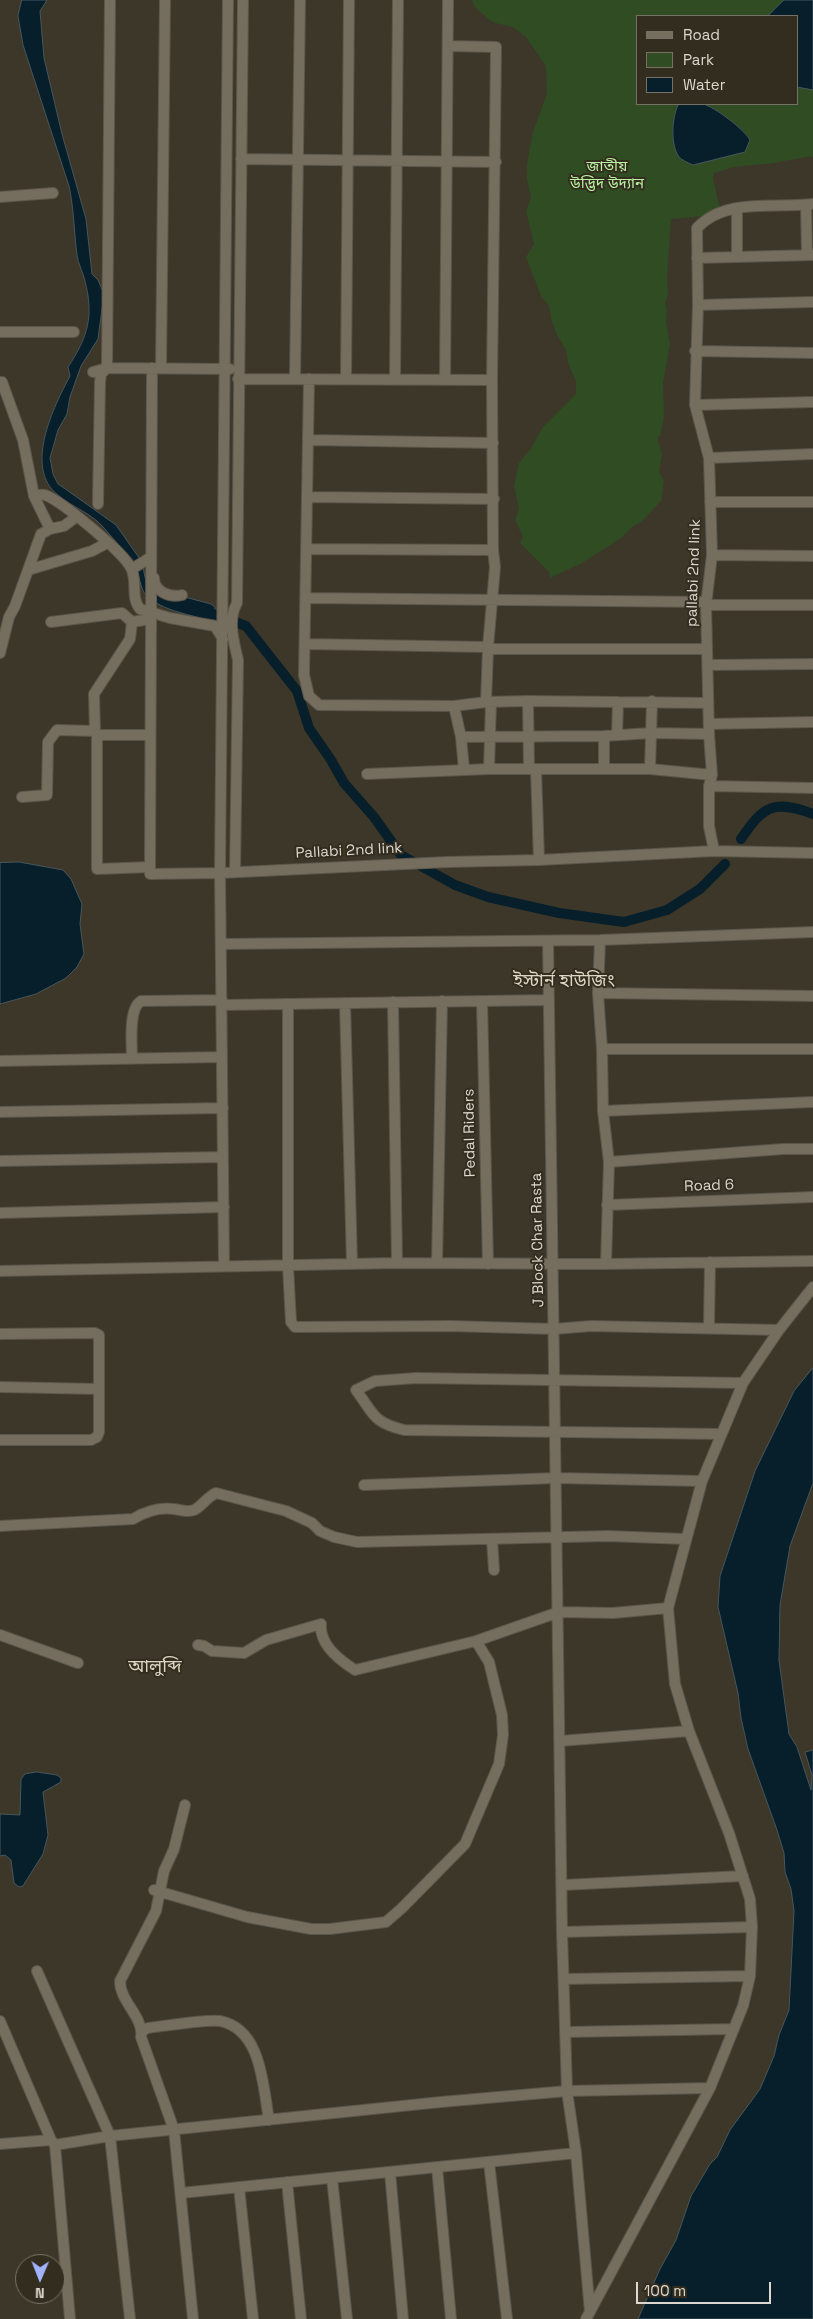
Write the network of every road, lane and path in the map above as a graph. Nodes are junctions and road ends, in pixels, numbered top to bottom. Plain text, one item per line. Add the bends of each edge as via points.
1 (110, 0) edge
2 (165, 0) edge
3 (228, 0) edge
4 (243, 0) edge
5 (300, 0) edge
6 (349, 0) edge
7 (398, 0) edge
8 (448, 0) edge
9 (448, 46) junction
10 (241, 159) junction
11 (297, 160) junction
12 (348, 160) junction
13 (397, 161) junction
14 (447, 161) junction
15 (496, 162) junction
16 (53, 193) dead end
17 (0, 197) edge
18 (809, 204) edge
19 (738, 208) junction
20 (810, 255) edge
21 (737, 257) junction
22 (697, 258) junction
23 (813, 302) edge
24 (698, 306) junction
25 (0, 332) edge
26 (74, 332) dead end
27 (695, 351) junction
28 (813, 353) edge
29 (107, 368) junction
30 (157, 368) junction
31 (226, 369) junction
32 (93, 372) dead end
33 (238, 374) junction
34 (295, 379) junction
35 (309, 379) junction
36 (346, 379) junction
37 (395, 379) junction
38 (445, 379) junction
39 (492, 380) junction
40 (0, 382) edge
41 (813, 402) edge
42 (695, 405) junction
43 (308, 440) junction
44 (493, 443) junction
45 (813, 454) edge
46 (709, 458) junction
47 (34, 496) junction
48 (308, 497) junction
49 (494, 499) junction
50 (710, 502) junction
51 (813, 502) edge
52 (98, 504) dead end
53 (76, 517) junction
54 (50, 529) junction
55 (107, 543) junction
56 (307, 549) junction
57 (493, 550) junction
58 (712, 555) junction
59 (813, 556) edge
60 (150, 563) junction
61 (132, 568) junction
62 (28, 570) junction
63 (182, 595) dead end
64 (307, 598) junction
65 (492, 601) junction
66 (706, 604) junction
67 (813, 605) edge
68 (230, 607) junction
69 (151, 614) junction
70 (50, 622) dead end
71 (132, 622) junction
72 (227, 637) junction
73 (306, 644) junction
74 (488, 648) junction
75 (708, 649) junction
76 (0, 653) edge
77 (813, 664) edge
78 (708, 665) junction
79 (528, 701) junction
80 (652, 701) junction
81 (488, 702) junction
82 (618, 702) junction
83 (708, 703) junction
84 (454, 706) junction
85 (813, 722) edge
86 (709, 729) junction
87 (651, 732) junction
88 (96, 733) junction
89 (617, 734) junction
90 (150, 735) junction
91 (490, 736) junction
92 (528, 736) junction
93 (604, 736) junction
94 (461, 737) junction
95 (464, 769) junction
96 (489, 769) junction
97 (533, 769) junction
98 (604, 769) junction
99 (650, 769) junction
100 (366, 774) dead end
101 (712, 775) junction
102 (710, 786) junction
103 (813, 788) edge
104 (22, 797) dead end
105 (714, 851) junction
106 (813, 853) edge
107 (539, 860) junction
108 (150, 868) junction
109 (235, 872) junction
110 (220, 873) junction
111 (813, 932) edge
112 (548, 940) junction
113 (600, 940) junction
114 (221, 944) junction
115 (598, 993) junction
116 (813, 996) edge
117 (549, 1000) junction
118 (442, 1001) junction
119 (482, 1001) junction
120 (222, 1002) junction
121 (393, 1002) junction
122 (345, 1003) junction
123 (288, 1004) junction
124 (602, 1049) junction
125 (813, 1049) edge
126 (222, 1057) junction
127 (132, 1058) junction
128 (0, 1061) edge
129 (813, 1102) edge
130 (223, 1108) junction
131 (603, 1111) junction
132 (0, 1112) edge
133 (813, 1149) edge
134 (223, 1157) junction
135 (0, 1161) edge
136 (609, 1162) junction
137 (813, 1197) edge
138 (607, 1205) junction
139 (224, 1207) junction
140 (0, 1213) edge
141 (710, 1262) junction
142 (813, 1262) edge
143 (397, 1263) junction
144 (437, 1263) junction
145 (553, 1263) junction
146 (352, 1264) junction
147 (488, 1264) junction
148 (606, 1264) junction
149 (224, 1266) junction
150 (288, 1266) junction
151 (0, 1271) edge
152 (813, 1288) edge
153 (709, 1327) junction
154 (554, 1329) junction
155 (779, 1330) junction
156 (0, 1334) edge
157 (555, 1379) junction
158 (743, 1383) junction
159 (0, 1387) edge
160 (99, 1389) junction
161 (556, 1431) junction
162 (721, 1434) junction
163 (0, 1440) edge
164 (556, 1478) junction
165 (702, 1480) junction
166 (364, 1485) dead end
167 (0, 1526) edge
168 (557, 1538) junction
169 (492, 1539) junction
170 (685, 1539) junction
171 (494, 1570) dead end
172 (668, 1608) junction
173 (558, 1612) junction
174 (0, 1635) edge
175 (476, 1641) junction
176 (198, 1645) dead end
177 (78, 1662) dead end
178 (689, 1731) junction
179 (560, 1741) junction
180 (186, 1805) dead end
181 (743, 1876) junction
182 (562, 1885) junction
183 (156, 1891) junction
184 (752, 1927) junction
185 (562, 1932) junction
186 (37, 1971) dead end
187 (750, 1976) junction
188 (564, 1979) junction
189 (0, 2022) edge
190 (734, 2029) junction
191 (142, 2030) junction
192 (566, 2032) junction
193 (710, 2088) junction
194 (568, 2091) junction
195 (269, 2120) junction
196 (174, 2130) junction
197 (110, 2136) junction
198 (53, 2143) junction
199 (0, 2144) edge
200 (576, 2153) junction
201 (489, 2162) junction
202 (437, 2167) junction
203 (390, 2172) junction
204 (332, 2178) junction
205 (287, 2182) junction
206 (239, 2187) junction
207 (181, 2193) junction
208 (588, 2316) edge
209 (70, 2319) edge
210 (130, 2319) edge
211 (193, 2319) edge
212 (253, 2319) edge
213 (301, 2319) edge
214 (347, 2319) edge
215 (404, 2319) edge
216 (451, 2319) edge
217 (507, 2319) edge

1 - 29 street
2 - 30 street
3 - 31 street
4 - 10 street
5 - 11 street
6 - 12 street
7 - 13 street
8 - 9 street
9 - 14 street
9 - 15 street via 496,47
10 - 11 street
10 - 33 street
11 - 12 street
11 - 34 street
12 - 13 street
12 - 36 street
13 - 14 street
13 - 37 street
14 - 15 street
14 - 38 street
15 - 39 street
16 - 17 street
18 - 19 street, pallabi 2nd link
18 - 20 street
19 - 21 street
19 - 22 street, pallabi 2nd link via 706,218 697,228
20 - 21 street
21 - 22 street
22 - 24 street, pallabi 2nd link
23 - 24 street
24 - 27 street, pallabi 2nd link
25 - 26 street
27 - 28 street
27 - 42 street, pallabi 2nd link
29 - 30 street
29 - 32 street
29 - 52 street via 100,382
30 - 31 street
30 - 60 street
31 - 33 street
31 - 68 street
33 - 34 street
33 - 68 street
34 - 35 street
35 - 36 street
35 - 43 street
36 - 37 street
37 - 38 street
38 - 39 street
39 - 44 street
40 - 47 street via 23,440
41 - 42 street
42 - 46 street, pallabi 2nd link
43 - 44 street
43 - 48 street
44 - 49 street
45 - 46 street
46 - 50 street, pallabi 2nd link
47 - 53 street via 46,495
47 - 54 street
48 - 49 street
48 - 56 street
49 - 57 street
50 - 51 street
50 - 58 street, pallabi 2nd link
53 - 54 street via 64,526
53 - 55 street
54 - 62 street via 41,534
55 - 61 street
55 - 62 street
56 - 57 street
56 - 64 street
57 - 65 street
58 - 59 street
58 - 66 street, pallabi 2nd link
60 - 61 street
60 - 63 street via 154,584 160,591 172,596
60 - 69 street
61 - 69 street via 135,600 140,609
62 - 76 street via 9,617
64 - 65 street
64 - 73 street
65 - 66 street
65 - 74 street
66 - 67 street
66 - 75 street, pallabi 2nd link
68 - 72 street
69 - 71 street
69 - 72 street via 215,626
69 - 90 street
70 - 71 street via 122,613
71 - 88 street via 130,639 94,694
72 - 109 street via 238,660
72 - 110 street
73 - 74 street
73 - 84 street via 304,675 309,696 318,705
74 - 75 street
74 - 81 street
75 - 78 street, pallabi 2nd link
77 - 78 street
78 - 83 street, pallabi 2nd link
79 - 81 street
79 - 82 street
79 - 92 street
80 - 82 street
80 - 83 street
80 - 87 street
81 - 84 street
81 - 91 street
82 - 89 street
83 - 86 street, pallabi 2nd link
84 - 94 street
85 - 86 street
86 - 87 street
86 - 101 street, pallabi 2nd link
87 - 89 street
87 - 99 street
88 - 90 street
88 - 104 street via 57,730 48,742 46,795
88 - 108 street via 97,869
89 - 93 street
90 - 108 street
91 - 92 street
91 - 94 street
91 - 96 street
92 - 93 street
92 - 97 street
93 - 98 street
94 - 95 street
95 - 96 street
95 - 100 street
96 - 97 street
97 - 98 street
97 - 107 street
98 - 99 street
99 - 101 street
101 - 102 street, pallabi 2nd link
102 - 103 street
102 - 105 street, pallabi 2nd link via 709,826
105 - 106 street, Pallabi 2nd link
105 - 107 street, Pallabi 2nd link
107 - 109 street, Pallabi 2nd link
108 - 110 street, Pallabi 2nd link via 150,874
109 - 110 street, Pallabi 2nd link
110 - 114 street
111 - 113 street
112 - 113 street
112 - 114 street
112 - 117 street, J Block Char Rasta
113 - 115 street
114 - 120 street
115 - 116 street
115 - 124 street
117 - 119 street
117 - 145 street, J Block Char Rasta
118 - 119 street
118 - 121 street
118 - 144 street
119 - 147 street, Pedal Riders
120 - 123 street
120 - 126 street
120 - 127 street via 141,1001 136,1004
121 - 122 street
121 - 143 street
122 - 123 street
122 - 146 street
123 - 150 street
124 - 125 street
124 - 131 street
126 - 127 street
126 - 130 street
127 - 128 street
129 - 131 street
130 - 132 street
130 - 134 street
131 - 136 street
133 - 136 street
134 - 135 street
134 - 139 street
136 - 138 street
137 - 138 street, Road 6
138 - 148 street
139 - 140 street
139 - 149 street
141 - 142 street
141 - 148 street
141 - 153 street
143 - 144 street
143 - 146 street
144 - 147 street
145 - 147 street
145 - 148 street
145 - 154 street, J Block Char Rasta
146 - 150 street
149 - 150 street
149 - 151 street
150 - 154 street via 291,1322 295,1327
152 - 155 street
153 - 154 street via 591,1326
153 - 155 street
154 - 157 street, J Block Char Rasta
155 - 158 street
156 - 160 street via 99,1334
157 - 158 street
157 - 161 street, J Block Char Rasta
157 - 161 street via 375,1381 356,1390 375,1418 392,1428
158 - 162 street
159 - 160 street
160 - 163 street via 97,1437 91,1440
161 - 162 street
161 - 164 street, J Block Char Rasta
162 - 165 street
164 - 165 street
164 - 166 street
164 - 168 street, J Block Char Rasta
165 - 170 street
167 - 169 street via 133,1519 149,1510 162,1509 185,1512 195,1509 216,1493 286,1511 312,1523 320,1531 357,1542
168 - 169 street
168 - 170 street
168 - 173 street, J Block Char Rasta
169 - 171 street
170 - 172 street
172 - 173 street via 613,1613
172 - 178 street via 675,1684
173 - 175 street
173 - 179 street, J Block Char Rasta
174 - 177 street
175 - 176 street via 355,1670 328,1648 320,1634 321,1624 266,1640 244,1653 212,1651
175 - 183 street via 489,1662 502,1715 499,1764 465,1844 386,1922 311,1928 247,1917
178 - 179 street
178 - 181 street
179 - 182 street, J Block Char Rasta
180 - 183 street via 174,1849
181 - 182 street
181 - 184 street via 750,1899
182 - 185 street, J Block Char Rasta
183 - 191 street via 156,1911 120,1981 120,1991
184 - 185 street
184 - 187 street
185 - 188 street, J Block Char Rasta
186 - 197 street
187 - 188 street
187 - 190 street
188 - 192 street, J Block Char Rasta
189 - 198 street
190 - 192 street
190 - 193 street
191 - 195 street via 219,2021 235,2026 248,2037 260,2070
191 - 196 street via 141,2037
192 - 194 street, J Block Char Rasta
193 - 194 street
193 - 208 street
194 - 195 street
194 - 200 street, J Block Char Rasta
195 - 196 street
196 - 197 street
196 - 207 street
197 - 198 street
197 - 210 street
198 - 199 street
198 - 209 street
200 - 201 street
200 - 208 street, J Block Char Rasta
201 - 202 street
201 - 217 street
202 - 203 street
202 - 216 street
203 - 204 street
203 - 215 street
204 - 205 street
204 - 214 street
205 - 206 street
205 - 213 street
206 - 207 street
206 - 212 street
207 - 211 street

